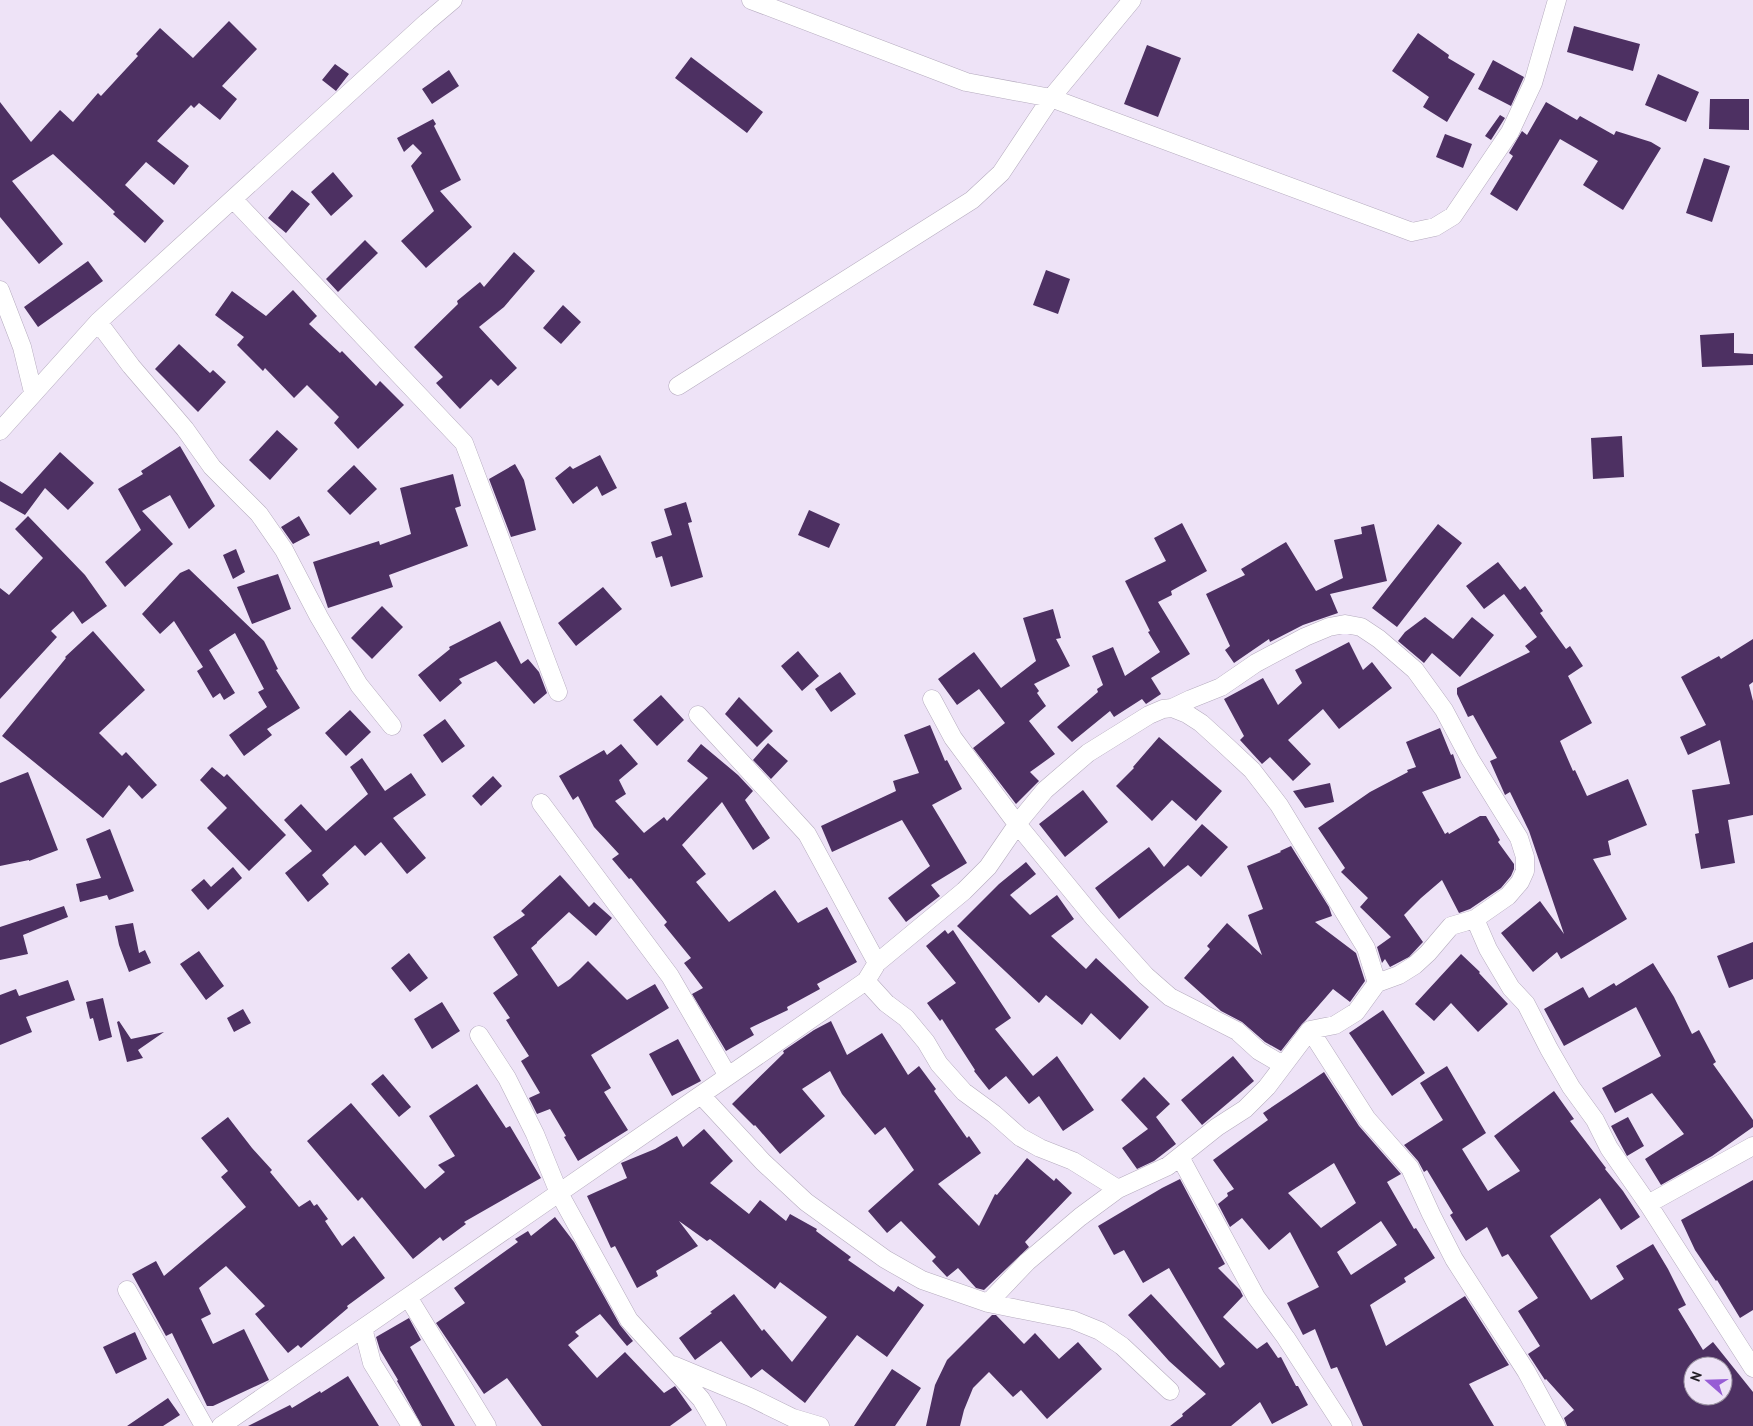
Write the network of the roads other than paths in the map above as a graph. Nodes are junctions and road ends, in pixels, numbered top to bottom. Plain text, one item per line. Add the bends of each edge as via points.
1 (453, 0) edge
2 (751, 0) edge
3 (1132, 0) edge
4 (1557, 0) edge
5 (1051, 98) junction
6 (233, 199) junction
7 (0, 290) edge
8 (98, 322) junction
9 (678, 386) dead end
10 (33, 392) junction
11 (0, 431) edge
12 (558, 692) dead end
13 (932, 699) dead end
14 (1172, 708) junction
15 (698, 715) dead end
16 (392, 726) dead end
17 (540, 803) dead end
18 (1017, 824) junction
19 (1475, 919) junction
20 (877, 963) junction
21 (866, 981) junction
22 (1377, 983) junction
23 (1310, 1030) junction
24 (479, 1035) dead end
25 (1283, 1065) junction
26 (728, 1076) junction
27 (701, 1095) junction
28 (1753, 1146) edge
29 (1180, 1157) junction
30 (1118, 1189) junction
31 (559, 1193) junction
32 (1648, 1204) junction
33 (127, 1290) dead end
34 (408, 1298) junction
35 (988, 1302) junction
36 (363, 1328) junction
37 (670, 1364) junction
38 (1753, 1368) edge
39 (1170, 1391) dead end
40 (204, 1426) edge
41 (221, 1426) edge
42 (411, 1426) edge
43 (487, 1426) edge
44 (717, 1426) edge
45 (820, 1426) edge
46 (1344, 1426) edge
47 (1556, 1426) edge

1 - 6 street
2 - 5 street via 966,82
3 - 5 street
4 - 5 street via 1533,83 1510,132 1453,216 1435,226 1412,232
5 - 9 street via 1001,174 972,200
6 - 8 street
6 - 12 street via 464,442
7 - 10 street via 22,347
8 - 10 street
8 - 16 street via 212,467 259,514 284,550 359,685
10 - 11 street
13 - 18 street via 953,738
14 - 18 street via 1149,716 1088,753 1045,790
14 - 19 street via 1222,687 1256,663 1305,636 1345,624 1367,631 1415,670 1444,710 1519,838 1525,857 1525,871 1520,882 1508,896
14 - 22 street via 1201,723 1252,770 1279,805 1366,948
15 - 20 street via 807,834
17 - 26 street via 670,976
18 - 20 street via 988,866 964,892
18 - 25 street via 1146,976 1170,997 1237,1031 1259,1051
19 - 22 street via 1451,926 1415,965
19 - 32 street via 1488,950 1511,988 1526,1004 1549,1049 1595,1120 1609,1148
20 - 21 street
21 - 26 street
21 - 30 street via 886,1003 906,1018 964,1092 1020,1137 1073,1161
22 - 23 street via 1356,1012 1335,1025
23 - 25 street
23 - 47 street via 1367,1119 1410,1168 1454,1259 1526,1371
24 - 31 street via 507,1078
25 - 29 street via 1245,1109
26 - 27 street
27 - 31 street
27 - 35 street via 763,1162 806,1202 847,1233 922,1280
28 - 32 street
29 - 30 street
29 - 46 street via 1256,1297
30 - 35 street via 1042,1249
31 - 34 street
31 - 37 street via 629,1320
32 - 38 street
33 - 40 street
34 - 36 street
34 - 43 street
35 - 39 street via 1072,1320 1100,1331 1122,1346
36 - 41 street
36 - 42 street via 372,1363
37 - 44 street via 701,1399
37 - 45 street via 793,1418

